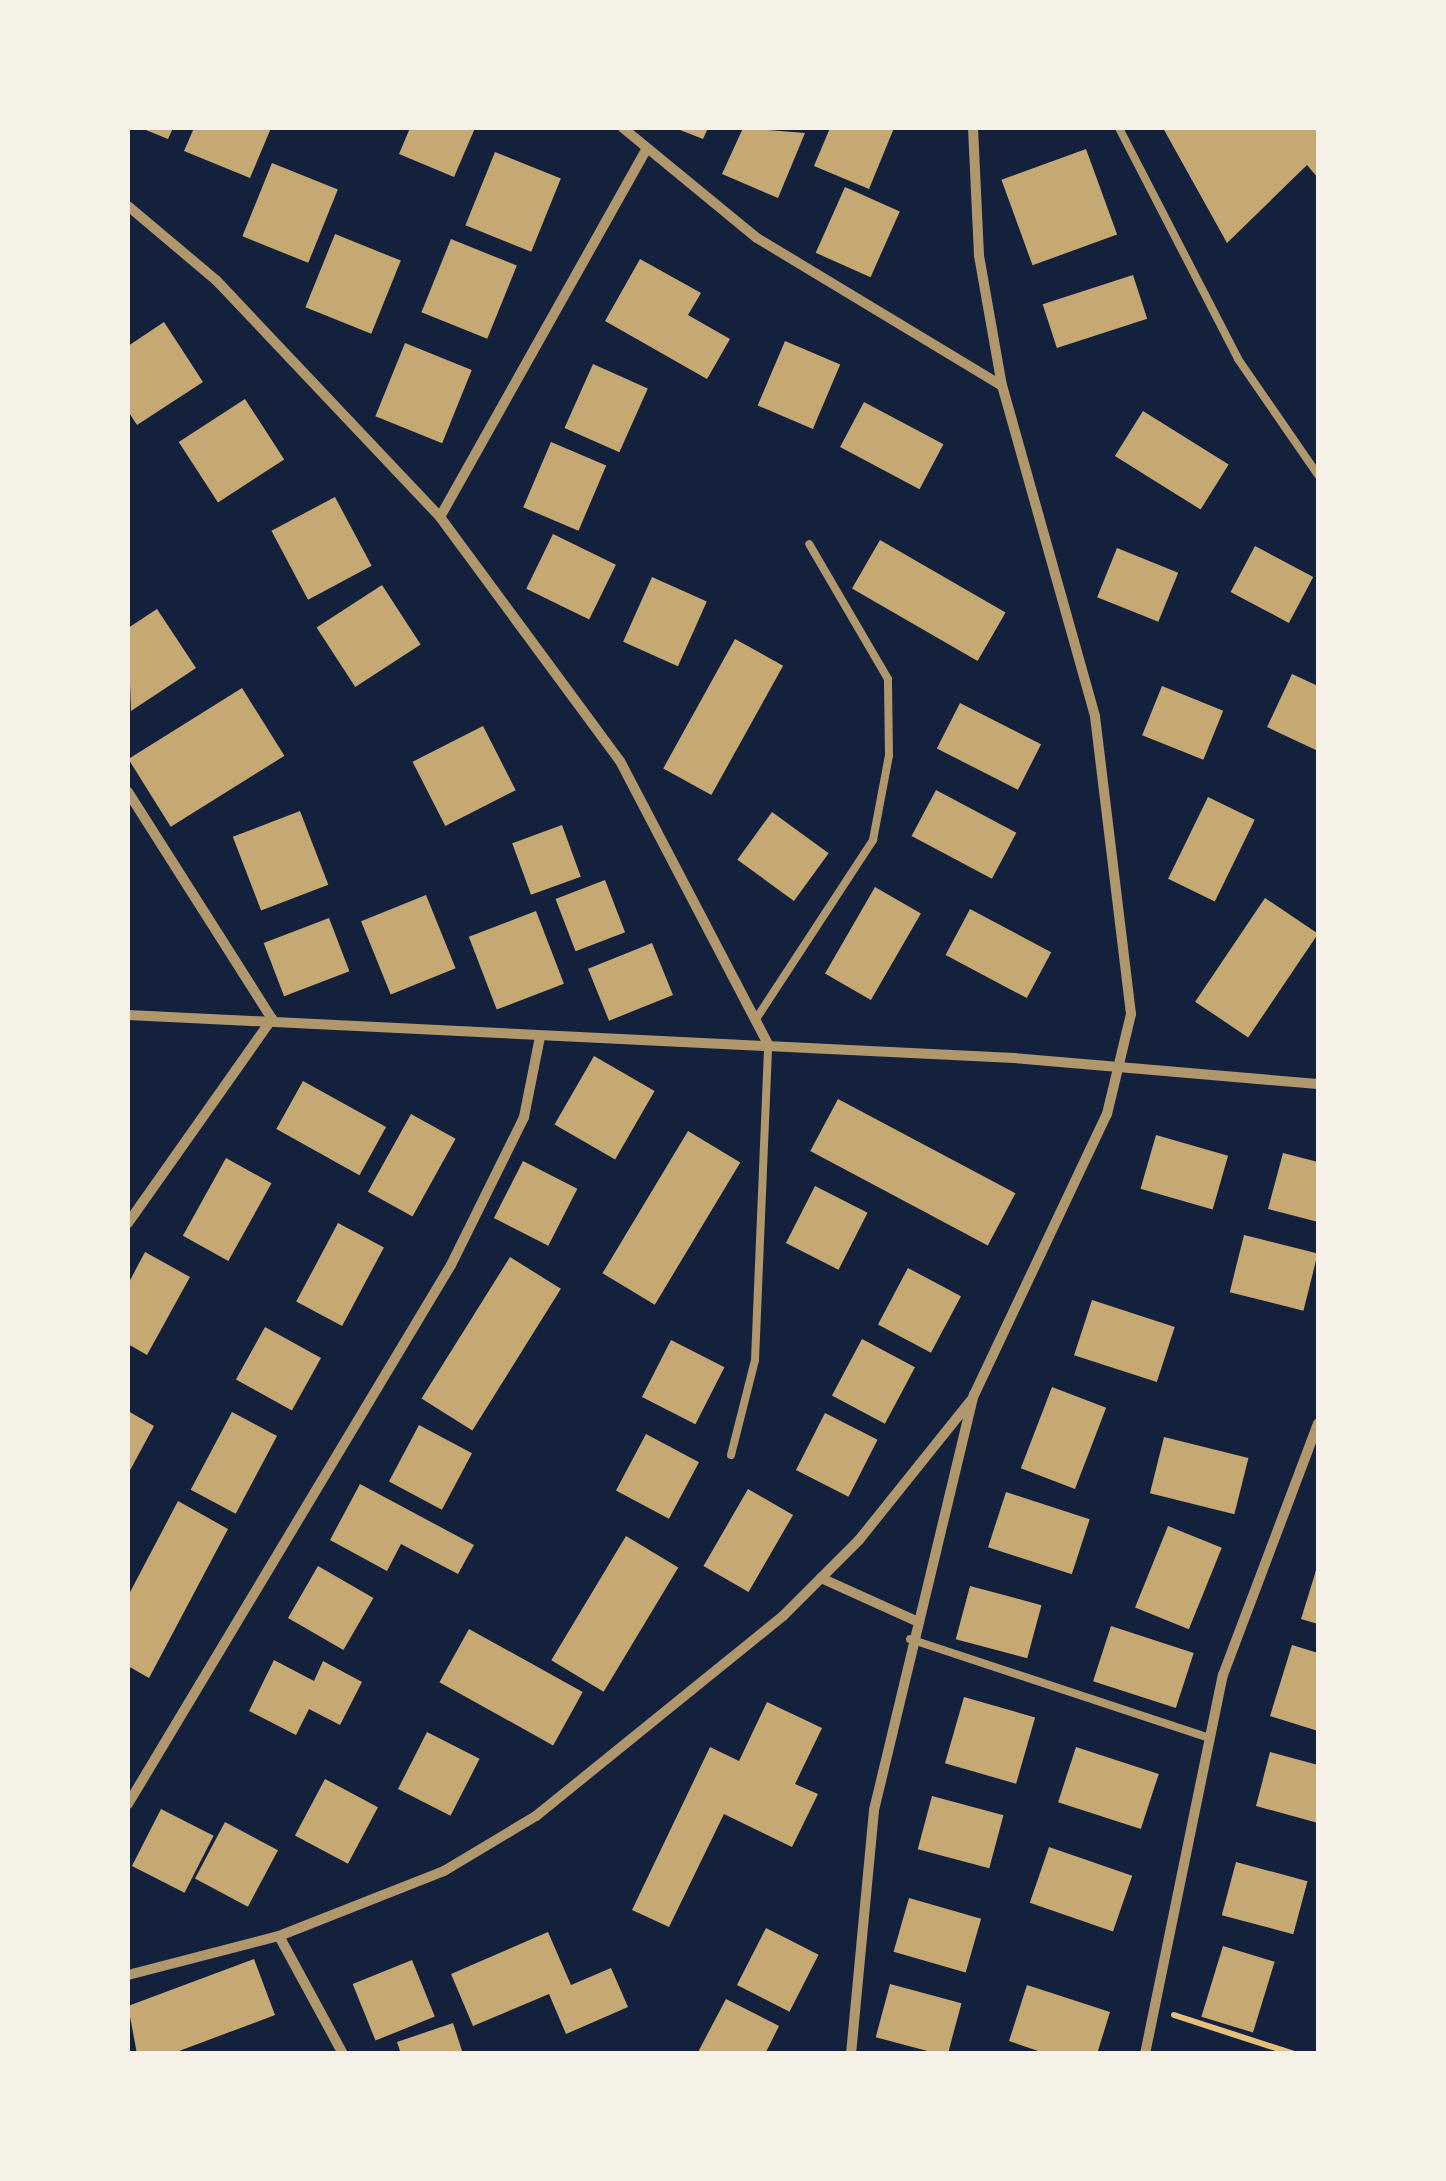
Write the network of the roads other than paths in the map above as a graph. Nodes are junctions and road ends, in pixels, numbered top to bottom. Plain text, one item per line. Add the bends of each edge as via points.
1 (623, 128) edge
2 (972, 128) edge
3 (1119, 128) edge
4 (645, 151) junction
5 (128, 206) edge
6 (1002, 386) junction
7 (1318, 475) edge
8 (440, 516) junction
9 (809, 544) dead end
10 (128, 792) edge
11 (128, 1015) edge
12 (272, 1018) junction
13 (756, 1019) junction
14 (540, 1037) junction
15 (768, 1044) junction
16 (1124, 1067) junction
17 (1318, 1084) edge
18 (128, 1223) edge
19 (974, 1395) junction
20 (1318, 1423) edge
21 (731, 1455) dead end
22 (821, 1578) junction
23 (914, 1620) junction
24 (910, 1639) junction
25 (1210, 1738) junction
26 (128, 1804) edge
27 (279, 1936) junction
28 (128, 1975) edge
29 (343, 2054) edge
30 (851, 2054) edge
31 (1145, 2054) edge

1 - 4 street
2 - 6 street via 979,254
3 - 7 lane via 1238,360
4 - 6 street via 758,238
4 - 8 street
5 - 8 street via 216,280
6 - 16 street via 1096,716 1121,881 1131,1014
8 - 13 street via 620,761
9 - 13 lane via 888,679 889,756 873,840
10 - 12 street
11 - 12 street
12 - 14 street
12 - 18 street
13 - 15 street
14 - 15 street
14 - 26 street via 524,1117 451,1265
15 - 16 street
15 - 21 lane via 755,1360
16 - 17 street
16 - 19 street
19 - 22 street
19 - 23 street
20 - 25 street via 1223,1674
22 - 23 street
22 - 27 street via 655,1726 536,1816 444,1871
23 - 24 street
24 - 25 lane
24 - 30 street via 874,1810
25 - 31 street
27 - 28 street
27 - 29 street

